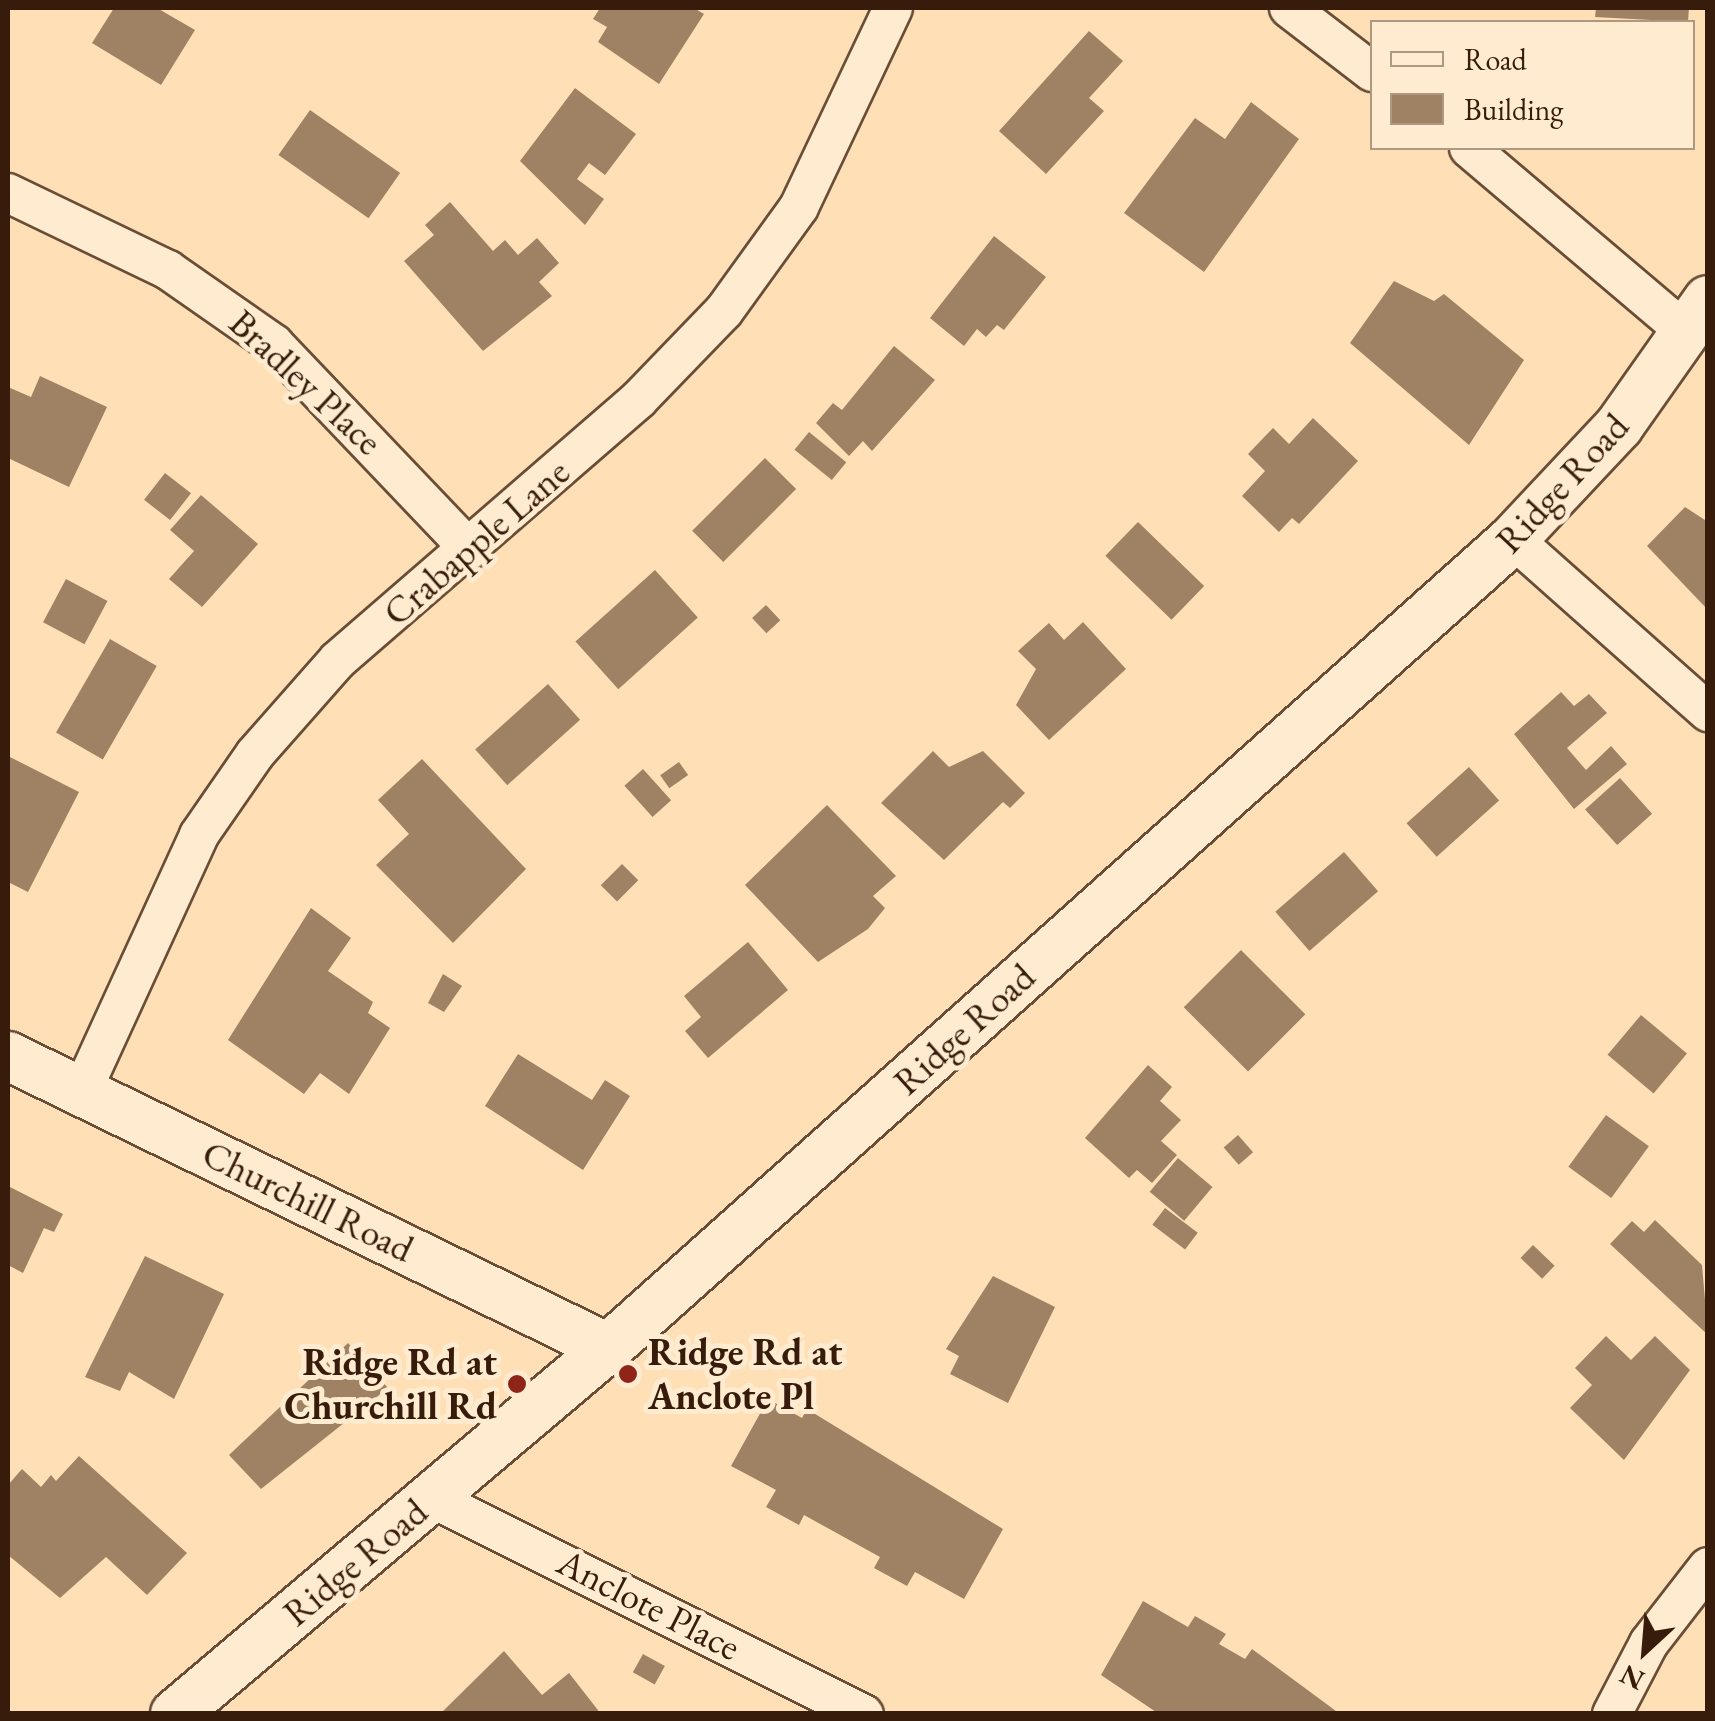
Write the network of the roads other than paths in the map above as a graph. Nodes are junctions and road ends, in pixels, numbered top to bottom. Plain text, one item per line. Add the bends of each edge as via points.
1 (893, 8) edge
2 (1289, 8) edge
3 (1370, 70) edge
4 (1472, 150) edge
5 (8, 193) edge
6 (1697, 316) edge
7 (1513, 540) junction
8 (470, 550) junction
9 (1708, 712) edge
10 (8, 1056) edge
11 (82, 1091) junction
12 (608, 1348) junction
13 (432, 1498) junction
14 (1708, 1568) edge
15 (175, 1714) edge
16 (864, 1714) edge
17 (1612, 1714) edge

1 - 8 street, Crabapple Lane via 766,258 679,362
2 - 3 street
4 - 6 street
5 - 8 street, Bradley Place via 168,270 274,344
6 - 7 street, Ridge Road via 1619,426
7 - 9 street
7 - 12 street, Ridge Road
8 - 11 street, Crabapple Lane via 338,660 255,754 199,835
10 - 11 street, Churchill Road
11 - 12 street, Churchill Road
12 - 13 street, Ridge Road
13 - 15 street, Ridge Road
13 - 16 street, Anclote Place
14 - 17 street via 1649,1643

